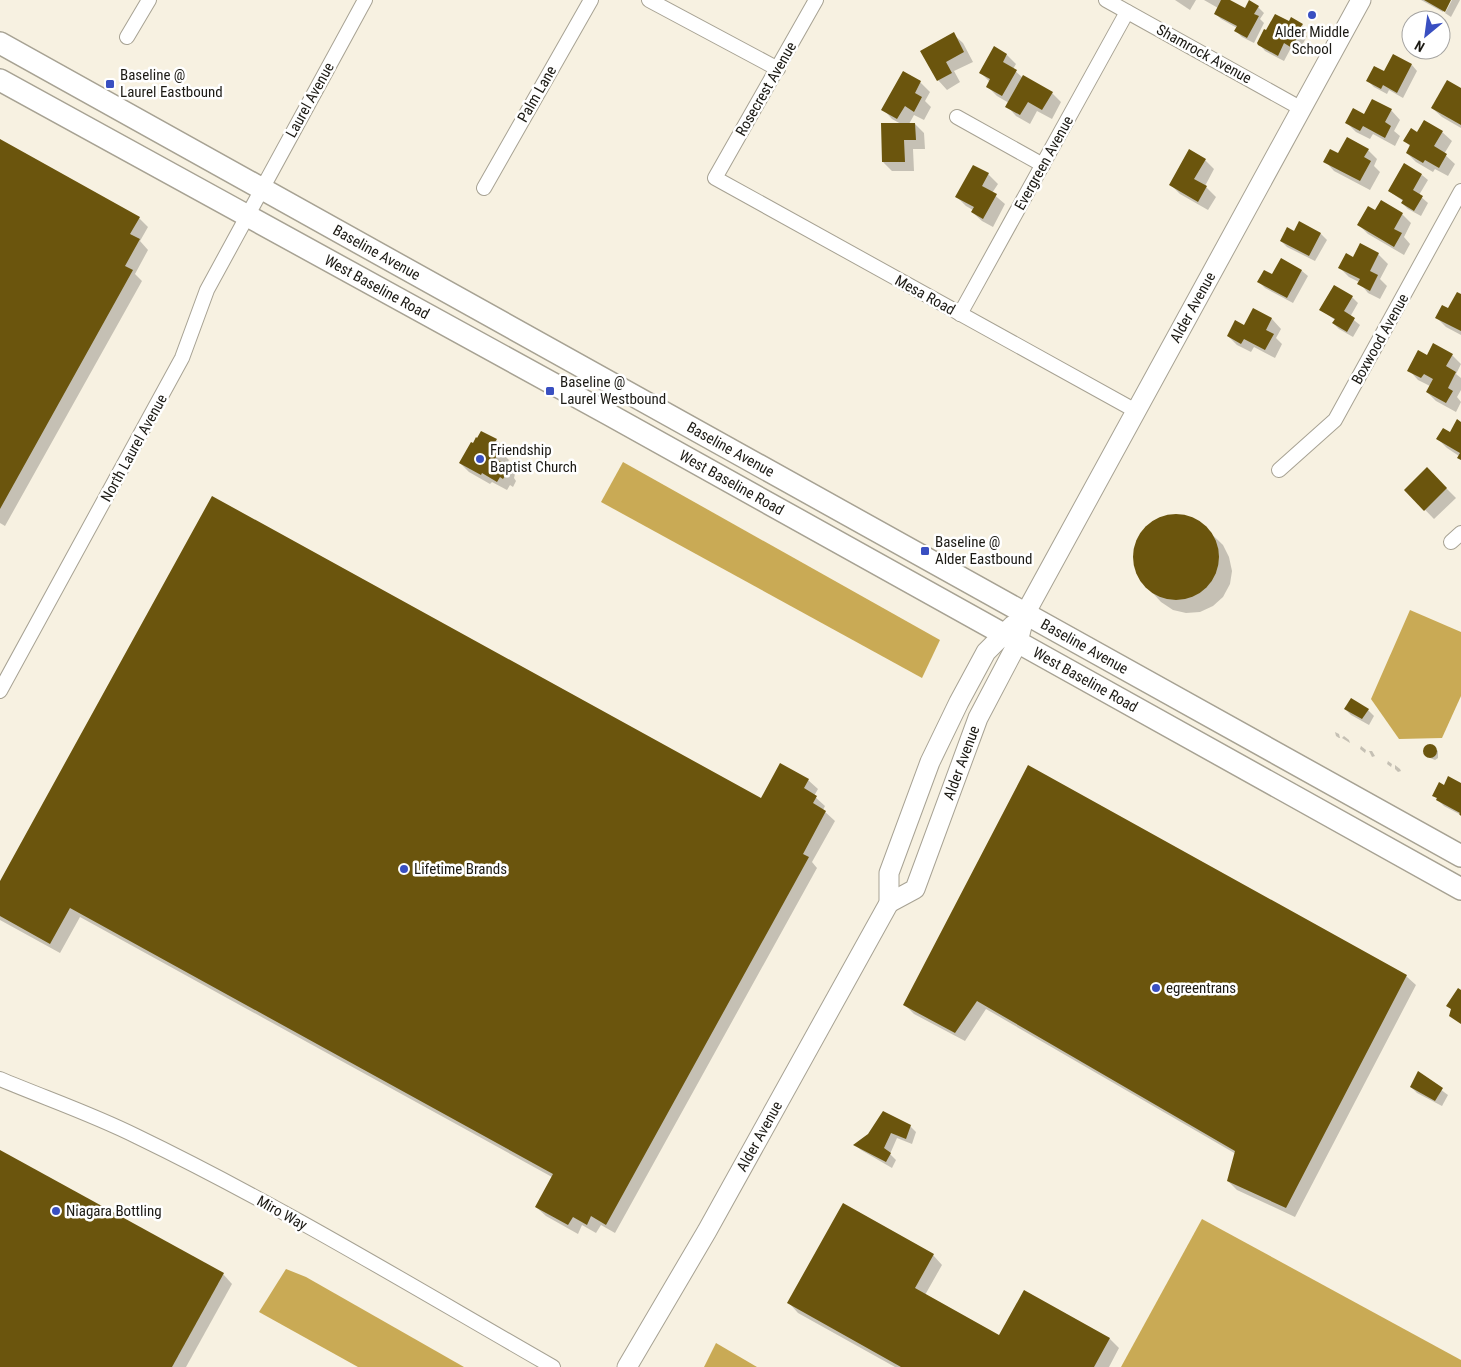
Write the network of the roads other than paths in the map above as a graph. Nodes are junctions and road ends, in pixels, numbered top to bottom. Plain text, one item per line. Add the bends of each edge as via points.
1 (149, 0) edge
2 (365, 0) edge
3 (591, 0) edge
4 (649, 0) edge
5 (816, 0) edge
6 (1106, 0) edge
7 (1361, 0) edge
8 (1127, 12) junction
9 (127, 37) dead end
10 (0, 43) edge
11 (778, 69) junction
12 (0, 80) edge
13 (1302, 108) junction
14 (957, 117) dead end
15 (1043, 165) junction
16 (715, 178) joint
17 (484, 188) dead end
18 (1461, 191) edge
19 (255, 201) junction
20 (960, 314) junction
21 (1136, 411) junction
22 (1279, 470) dead end
23 (1025, 614) junction
24 (1010, 638) junction
25 (0, 692) edge
26 (1461, 856) edge
27 (1461, 890) edge
28 (889, 903) junction
29 (0, 1079) edge
30 (553, 1367) edge
31 (628, 1367) edge

1 - 9 street
2 - 19 street, Laurel Avenue
3 - 17 street, Palm Lane
4 - 11 street
5 - 11 street, Rosecrest Avenue
6 - 8 street, Shamrock Avenue
7 - 13 main road, Alder Avenue
8 - 13 street, Shamrock Avenue
8 - 15 street, Evergreen Avenue
10 - 19 main road, Baseline Avenue
11 - 16 street, Rosecrest Avenue
12 - 19 main road, West Baseline Road
13 - 21 main road, Alder Avenue
14 - 15 street
15 - 20 street, Evergreen Avenue
16 - 20 street, Mesa Road
18 - 22 street, Boxwood Avenue via 1335,420
19 - 23 main road, Baseline Avenue
19 - 24 main road, West Baseline Road
19 - 25 street, North Laurel Avenue via 207,290 182,358
20 - 21 street, Mesa Road
21 - 23 main road, Alder Avenue
23 - 24 main road, Alder Avenue
23 - 26 main road, Baseline Avenue
24 - 27 main road, West Baseline Road
24 - 28 main road, Alder Avenue via 915,889
24 - 28 main road, Alder Avenue via 986,652 930,762 889,874
28 - 31 main road, Alder Avenue
29 - 30 street, Miro Way via 101,1119 169,1152

